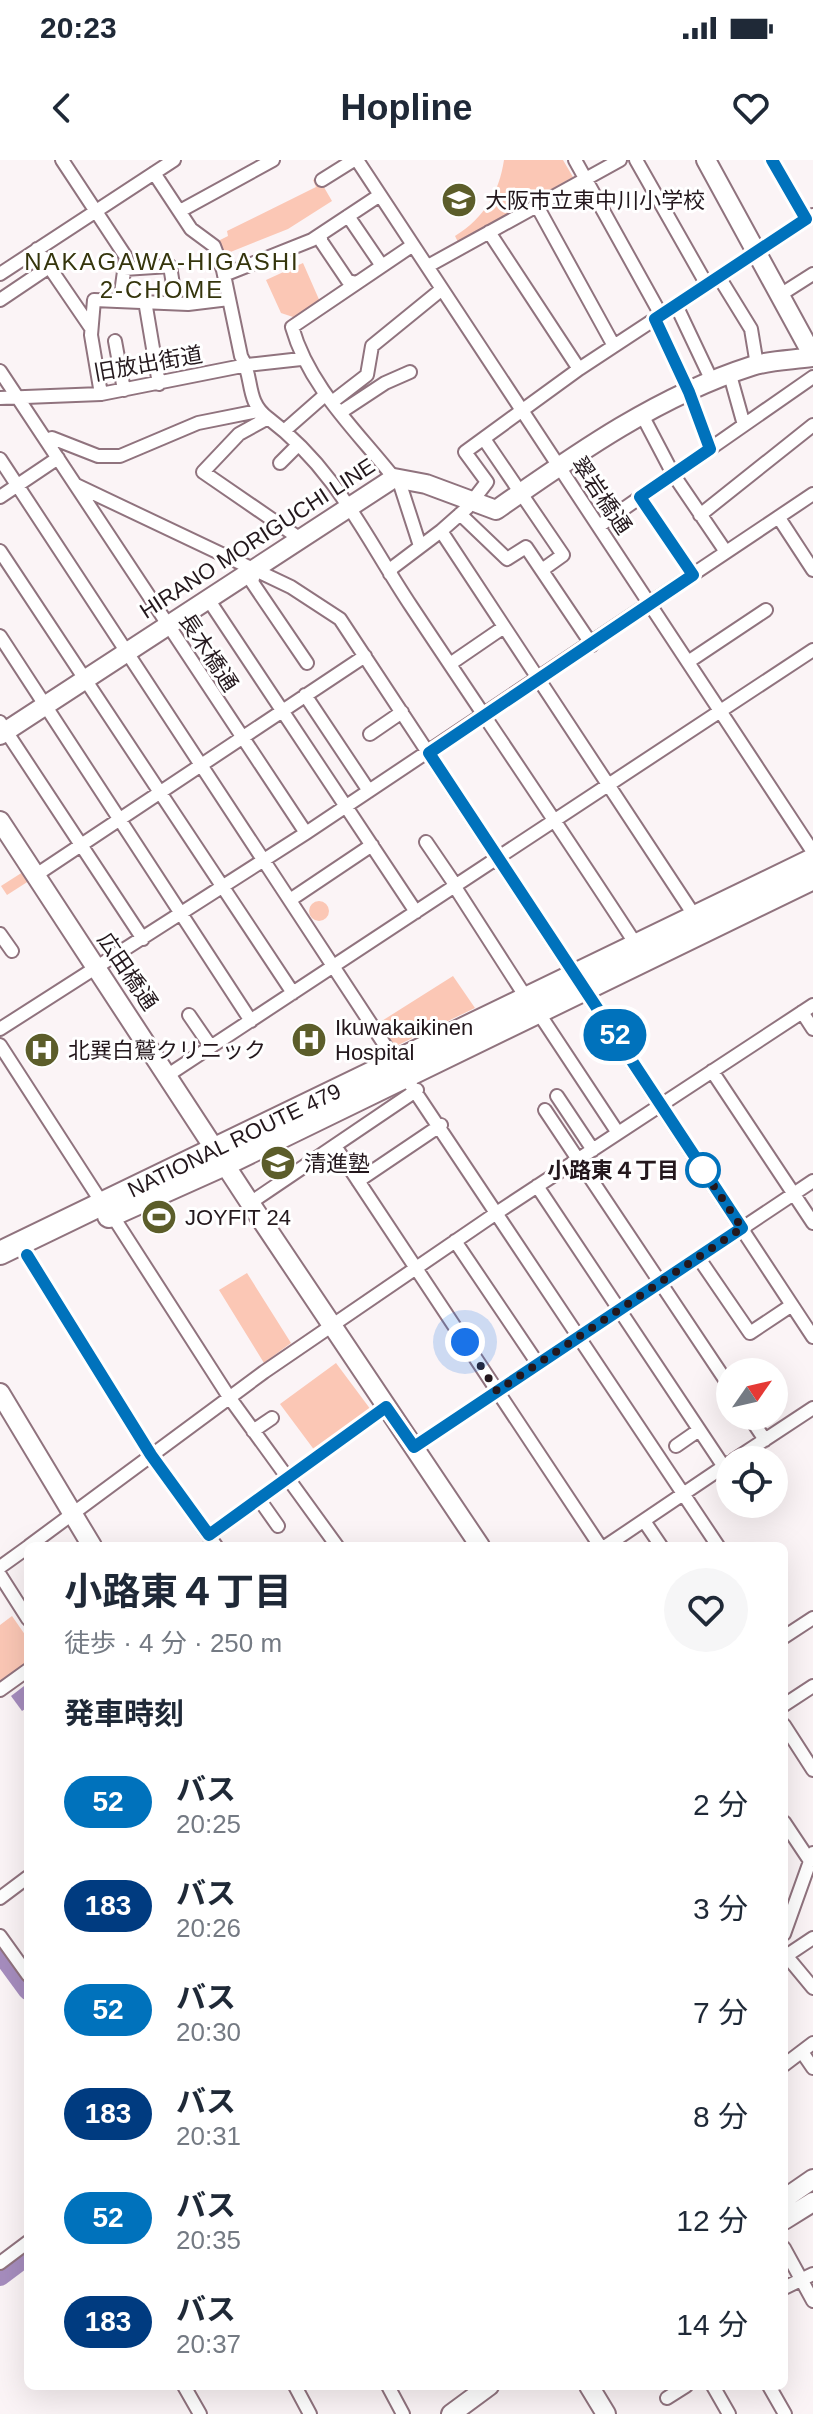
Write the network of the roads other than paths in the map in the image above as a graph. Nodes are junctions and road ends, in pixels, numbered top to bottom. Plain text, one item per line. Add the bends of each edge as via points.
1 (62, 160) edge
2 (174, 160) edge
3 (273, 160) edge
4 (356, 160) edge
5 (575, 160) edge
6 (620, 160) edge
7 (636, 160) edge
8 (706, 160) edge
9 (772, 160) edge
10 (154, 173) junction
11 (586, 179) junction
12 (322, 180) dead end
13 (380, 195) junction
14 (537, 206) junction
15 (95, 210) junction
16 (180, 211) junction
17 (348, 216) junction
18 (809, 217) edge
19 (489, 232) junction
20 (321, 234) junction
21 (413, 245) junction
22 (37, 249) junction
23 (756, 252) junction
24 (382, 266) junction
25 (428, 266) junction
26 (49, 267) junction
27 (124, 269) junction
28 (1, 270) edge
29 (813, 274) edge
30 (224, 275) junction
31 (719, 277) junction
32 (357, 283) junction
33 (707, 285) junction
34 (442, 289) junction
35 (780, 295) junction
36 (229, 299) junction
37 (0, 300) edge
38 (120, 300) junction
39 (145, 301) junction
40 (176, 303) junction
41 (676, 305) junction
42 (658, 317) junction
43 (91, 328) junction
44 (115, 341) dead end
45 (614, 346) junction
46 (813, 357) edge
47 (301, 359) junction
48 (247, 365) junction
49 (757, 365) junction
50 (579, 369) junction
51 (0, 371) edge
52 (410, 372) dead end
53 (730, 375) junction
54 (813, 377) edge
55 (712, 381) junction
56 (159, 384) junction
57 (124, 390) junction
58 (689, 392) junction
59 (101, 394) junction
60 (17, 396) junction
61 (0, 398) edge
62 (328, 398) junction
63 (521, 409) junction
64 (341, 412) junction
65 (263, 415) junction
66 (642, 415) junction
67 (744, 425) junction
68 (813, 425) edge
69 (284, 431) junction
70 (484, 439) junction
71 (46, 440) junction
72 (298, 445) junction
73 (710, 449) junction
74 (58, 458) junction
75 (0, 459) edge
76 (280, 463) dead end
77 (559, 466) junction
78 (673, 474) junction
79 (396, 478) junction
80 (17, 485) junction
81 (76, 485) junction
82 (519, 493) junction
83 (813, 494) edge
84 (0, 497) edge
85 (640, 497) junction
86 (351, 505) junction
87 (465, 508) junction
88 (700, 515) junction
89 (779, 518) junction
90 (599, 526) junction
91 (441, 531) junction
92 (299, 538) junction
93 (420, 546) junction
94 (0, 551) edge
95 (726, 552) junction
96 (253, 570) junction
97 (542, 570) junction
98 (813, 570) edge
99 (390, 574) junction
100 (693, 575) junction
101 (208, 599) junction
102 (651, 604) junction
103 (766, 610) dead end
104 (168, 625) junction
105 (504, 627) junction
106 (0, 636) edge
107 (592, 645) junction
108 (813, 650) edge
109 (127, 652) junction
110 (365, 656) junction
111 (688, 662) junction
112 (307, 663) dead end
113 (450, 664) junction
114 (85, 680) junction
115 (538, 680) junction
116 (305, 695) junction
117 (45, 705) junction
118 (283, 711) junction
119 (402, 712) junction
120 (721, 712) junction
121 (484, 715) junction
122 (2, 730) edge
123 (370, 734) dead end
124 (241, 737) junction
125 (429, 753) junction
126 (201, 765) junction
127 (610, 786) junction
128 (369, 791) junction
129 (159, 792) junction
130 (347, 807) junction
131 (119, 819) junction
132 (0, 821) edge
133 (555, 823) junction
134 (306, 833) junction
135 (426, 842) dead end
136 (81, 845) junction
137 (372, 845) junction
138 (813, 852) edge
139 (499, 858) junction
140 (813, 860) edge
141 (264, 861) junction
142 (36, 875) junction
143 (813, 878) edge
144 (455, 886) junction
145 (224, 887) junction
146 (290, 900) junction
147 (416, 912) junction
148 (182, 914) junction
149 (696, 918) junction
150 (0, 934) edge
151 (143, 939) junction
152 (637, 946) junction
153 (12, 951) dead end
154 (334, 966) junction
155 (98, 969) junction
156 (580, 983) junction
157 (293, 993) junction
158 (532, 1006) junction
159 (808, 1009) edge
160 (189, 1015) dead end
161 (251, 1021) junction
162 (0, 1029) edge
163 (813, 1029) edge
164 (0, 1045) edge
165 (211, 1047) junction
166 (712, 1071) junction
167 (168, 1075) junction
168 (406, 1076) junction
169 (557, 1096) dead end
170 (660, 1105) junction
171 (545, 1110) dead end
172 (441, 1125) junction
173 (618, 1133) junction
174 (335, 1146) junction
175 (593, 1150) junction
176 (220, 1156) junction
177 (578, 1159) junction
178 (358, 1181) junction
179 (813, 1181) edge
180 (537, 1186) junction
181 (794, 1193) junction
182 (250, 1203) junction
183 (107, 1209) junction
184 (498, 1212) junction
185 (813, 1223) edge
186 (742, 1228) junction
187 (455, 1241) junction
188 (0, 1253) edge
189 (27, 1255) junction
190 (698, 1257) junction
191 (416, 1268) junction
192 (0, 1269) edge
193 (660, 1283) junction
194 (792, 1305) junction
195 (620, 1310) junction
196 (332, 1326) junction
197 (579, 1337) junction
198 (813, 1337) edge
199 (538, 1364) junction
200 (716, 1366) edge
201 (497, 1391) junction
202 (0, 1393) edge
203 (229, 1397) junction
204 (386, 1407) junction
205 (813, 1408) edge
206 (272, 1418) dead end
207 (699, 1430) junction
208 (758, 1430) edge
209 (253, 1431) junction
210 (765, 1440) junction
211 (676, 1446) dead end
212 (756, 1446) edge
213 (414, 1447) junction
214 (716, 1449) edge
215 (151, 1455) junction
216 (716, 1472) edge
217 (286, 1478) junction
218 (683, 1494) junction
219 (259, 1499) junction
220 (73, 1514) junction
221 (644, 1521) junction
222 (278, 1526) dead end
223 (212, 1539) edge
224 (34, 1542) edge
225 (90, 1542) edge
226 (334, 1542) edge
227 (476, 1542) edge
228 (597, 1542) edge
229 (612, 1542) edge
230 (658, 1542) edge
231 (715, 1542) edge
232 (24, 1550) edge
233 (0, 1567) edge
234 (0, 1575) edge
235 (24, 1613) edge
236 (813, 1618) edge
237 (788, 1634) edge
238 (24, 1673) edge
239 (813, 1686) edge
240 (0, 1690) edge
241 (788, 1702) edge
242 (788, 1731) edge
243 (813, 1770) edge
244 (788, 1827) edge
245 (812, 1857) edge
246 (24, 1880) edge
247 (0, 1898) edge
248 (788, 1923) edge
249 (0, 1936) edge
250 (813, 1938) edge
251 (788, 1953) edge
252 (788, 1959) edge
253 (24, 1969) edge
254 (813, 1988) edge
255 (813, 2043) edge
256 (802, 2052) junction
257 (788, 2062) edge
258 (813, 2068) edge
259 (813, 2179) edge
260 (788, 2196) edge
261 (813, 2202) edge
262 (788, 2218) edge
263 (24, 2245) edge
264 (788, 2253) edge
265 (0, 2263) edge
266 (807, 2276) edge
267 (788, 2286) edge
268 (813, 2301) edge
269 (186, 2390) edge
270 (297, 2390) edge
271 (390, 2390) edge
272 (481, 2390) edge
273 (591, 2390) edge
274 (680, 2390) edge
275 (715, 2390) edge
276 (771, 2390) edge
277 (667, 2398) dead end
278 (200, 2414) edge
279 (310, 2414) edge
280 (403, 2414) edge
281 (451, 2414) edge
282 (606, 2414) edge
283 (729, 2414) edge
284 (785, 2414) edge

1 - 15 street
2 - 10 street
3 - 16 street
4 - 12 street
4 - 13 street, 翠岩橋通
5 - 11 street
6 - 11 street
7 - 33 street
8 - 23 main road
9 - 18 street
10 - 15 street
10 - 16 street
11 - 14 street
11 - 42 street
13 - 17 street
13 - 21 street, 翠岩橋通
14 - 19 street
14 - 45 street
15 - 22 street
15 - 27 street via 126,257
16 - 30 street via 191,229 214,246
17 - 20 street
17 - 24 street
18 - 23 street
19 - 25 street
19 - 50 street
20 - 30 street
20 - 32 street via 348,281
21 - 24 street
21 - 25 street, 翠岩橋通
22 - 26 street
22 - 28 street
23 - 31 street
23 - 35 main road
24 - 32 street
25 - 34 street, 翠岩橋通
26 - 37 street
26 - 43 street
27 - 38 street
27 - 40 street via 170,266
29 - 35 street
30 - 36 street
31 - 33 street
31 - 49 street via 751,329
32 - 47 street via 292,327
33 - 41 street
34 - 62 street via 372,346 367,375
34 - 63 street, 翠岩橋通
35 - 46 main road
36 - 40 street
36 - 48 street
38 - 39 street
38 - 43 street via 94,300
39 - 40 street
39 - 56 street
41 - 42 street
41 - 55 street
42 - 45 street
42 - 58 street
43 - 59 street
44 - 57 street
45 - 50 street
46 - 49 main road, HIRANO MORIGUCHI LINE
47 - 48 street, 旧放出街道
47 - 62 street
48 - 56 street, 旧放出街道
48 - 65 street via 249,394
49 - 53 main road, HIRANO MORIGUCHI LINE
50 - 63 street
51 - 60 street, 長木橋通
52 - 64 street
53 - 55 main road, HIRANO MORIGUCHI LINE
53 - 67 street
54 - 67 street
55 - 58 main road, HIRANO MORIGUCHI LINE
56 - 57 street, 旧放出街道
57 - 59 street, 旧放出街道
58 - 66 main road, HIRANO MORIGUCHI LINE
58 - 73 street
59 - 60 street, 旧放出街道
60 - 61 street, 旧放出街道
60 - 71 street, 長木橋通
62 - 64 street
62 - 69 street
63 - 70 street
63 - 77 street, 翠岩橋通
64 - 79 street
65 - 69 street
65 - 71 street via 198,423 120,456 98,456
65 - 92 street via 203,472
66 - 77 main road, HIRANO MORIGUCHI LINE
66 - 78 street
67 - 73 street
68 - 88 street
69 - 72 street
70 - 82 street
70 - 87 street via 465,452 487,482
71 - 74 street, 長木橋通
72 - 76 street
72 - 86 street
73 - 78 street
74 - 80 street
74 - 81 street, 長木橋通
75 - 80 street
77 - 82 main road, HIRANO MORIGUCHI LINE
77 - 90 street, 翠岩橋通
78 - 85 street
78 - 88 street
79 - 86 main road, HIRANO MORIGUCHI LINE
79 - 87 main road, HIRANO MORIGUCHI LINE
79 - 93 street
80 - 84 street
80 - 109 street
81 - 96 street
81 - 104 street, 長木橋通
82 - 87 main road, HIRANO MORIGUCHI LINE via 496,510
82 - 97 street via 563,555
83 - 89 street
85 - 90 street
85 - 100 street
86 - 92 main road, HIRANO MORIGUCHI LINE
86 - 99 street
87 - 91 street
87 - 97 street via 507,559 526,547
88 - 95 street
89 - 95 street
89 - 98 street
90 - 102 street, 翠岩橋通
91 - 93 street
91 - 105 street
92 - 96 main road, HIRANO MORIGUCHI LINE
93 - 99 street
94 - 114 street
95 - 100 street
96 - 101 main road, HIRANO MORIGUCHI LINE
96 - 110 street via 329,609
96 - 112 street via 252,582
97 - 107 street
99 - 113 street
100 - 102 street
101 - 104 main road, HIRANO MORIGUCHI LINE
101 - 118 street
102 - 107 street
102 - 111 street, 翠岩橋通
103 - 111 street
104 - 109 main road, HIRANO MORIGUCHI LINE
104 - 124 street, 長木橋通
105 - 113 street
105 - 115 street
106 - 117 street
107 - 115 street
108 - 120 street
109 - 114 main road, HIRANO MORIGUCHI LINE
109 - 126 street
110 - 116 street
110 - 119 street
111 - 120 street, 翠岩橋通
113 - 121 street
114 - 117 main road, HIRANO MORIGUCHI LINE
114 - 129 street
115 - 121 street
115 - 127 street
116 - 118 street
116 - 128 street
117 - 122 main road, HIRANO MORIGUCHI LINE
117 - 131 street
118 - 124 street
118 - 130 street
119 - 123 street
119 - 125 street
120 - 127 street
120 - 138 street, 翠岩橋通
121 - 125 street
121 - 133 street
122 - 136 street
124 - 126 street
124 - 134 street, 長木橋通
125 - 128 street
125 - 139 street
126 - 129 street
126 - 141 street
127 - 133 street
127 - 149 street
128 - 130 street
129 - 131 street
129 - 145 street
130 - 134 street
130 - 137 street
131 - 136 street
131 - 148 street
132 - 142 main road, 広田橋通
133 - 139 street
133 - 152 street
134 - 141 street
135 - 144 street
136 - 142 street
136 - 151 street
137 - 146 street
137 - 147 street
139 - 144 street
139 - 156 street
140 - 149 highway, NATIONAL ROUTE 479
141 - 145 street
141 - 146 street
142 - 155 main road, 広田橋通
143 - 156 highway, NATIONAL ROUTE 479
144 - 147 street
144 - 158 street
145 - 148 street
145 - 157 street
146 - 154 street
147 - 154 street
148 - 151 street
148 - 161 street
149 - 152 highway, NATIONAL ROUTE 479
150 - 153 street
151 - 155 street
152 - 156 highway, NATIONAL ROUTE 479
154 - 157 street
154 - 168 street
155 - 162 street
155 - 167 main road, 広田橋通
156 - 158 highway, NATIONAL ROUTE 479
156 - 170 street
157 - 161 street
158 - 168 highway, NATIONAL ROUTE 479
158 - 173 street
159 - 163 street
159 - 166 street
160 - 165 street
161 - 165 street
164 - 183 street
165 - 167 street
166 - 170 street
166 - 181 street
167 - 176 main road, 広田橋通
168 - 172 street
168 - 174 street
168 - 176 highway, NATIONAL ROUTE 479
169 - 175 street
170 - 173 street
170 - 186 street
171 - 177 street
172 - 178 street
172 - 184 street
173 - 175 street
174 - 178 street
174 - 182 street
175 - 177 street
176 - 182 main road, 広田橋通
176 - 183 highway, NATIONAL ROUTE 479
177 - 180 street
177 - 193 street
178 - 191 street
179 - 181 street
180 - 184 street
180 - 195 street
181 - 185 street
181 - 186 street
182 - 196 main road, 広田橋通
183 - 188 highway, NATIONAL ROUTE 479
183 - 189 highway, NATIONAL ROUTE 479
183 - 203 street
184 - 187 street
184 - 197 street
186 - 190 street
186 - 194 street
187 - 191 street
187 - 199 street
189 - 192 highway, NATIONAL ROUTE 479
189 - 215 street
190 - 193 street
190 - 194 street via 750,1333
191 - 196 street
191 - 201 street
193 - 195 street
193 - 200 street
194 - 198 street
195 - 197 street
195 - 207 street
196 - 203 street
196 - 204 main road, 広田橋通
197 - 199 street
197 - 218 street
199 - 201 street
201 - 213 street
201 - 228 street
202 - 220 main road
203 - 209 street
203 - 215 street
204 - 213 main road, 広田橋通
204 - 217 street
205 - 210 street
206 - 209 street
207 - 211 street
207 - 214 street
208 - 210 street
209 - 217 street
210 - 212 street
213 - 227 main road, 広田橋通
215 - 220 street
215 - 223 street
216 - 218 street
217 - 219 street
217 - 226 street
218 - 221 street
218 - 231 street
219 - 222 street
219 - 223 street
220 - 224 street
220 - 225 main road
221 - 229 street
221 - 230 street
232 - 233 street
234 - 235 street
236 - 237 street
238 - 240 street
239 - 241 street
242 - 243 street
244 - 245 street
245 - 248 street
246 - 247 street
249 - 253 street
250 - 251 street
252 - 254 street
255 - 256 street
256 - 257 street
256 - 258 street
259 - 260 main road
261 - 262 main road
263 - 265 street
264 - 266 street
266 - 267 street
266 - 268 street
269 - 278 street
270 - 279 street
271 - 280 street
272 - 281 main road
273 - 282 main road
274 - 277 street
275 - 283 street
276 - 284 street

